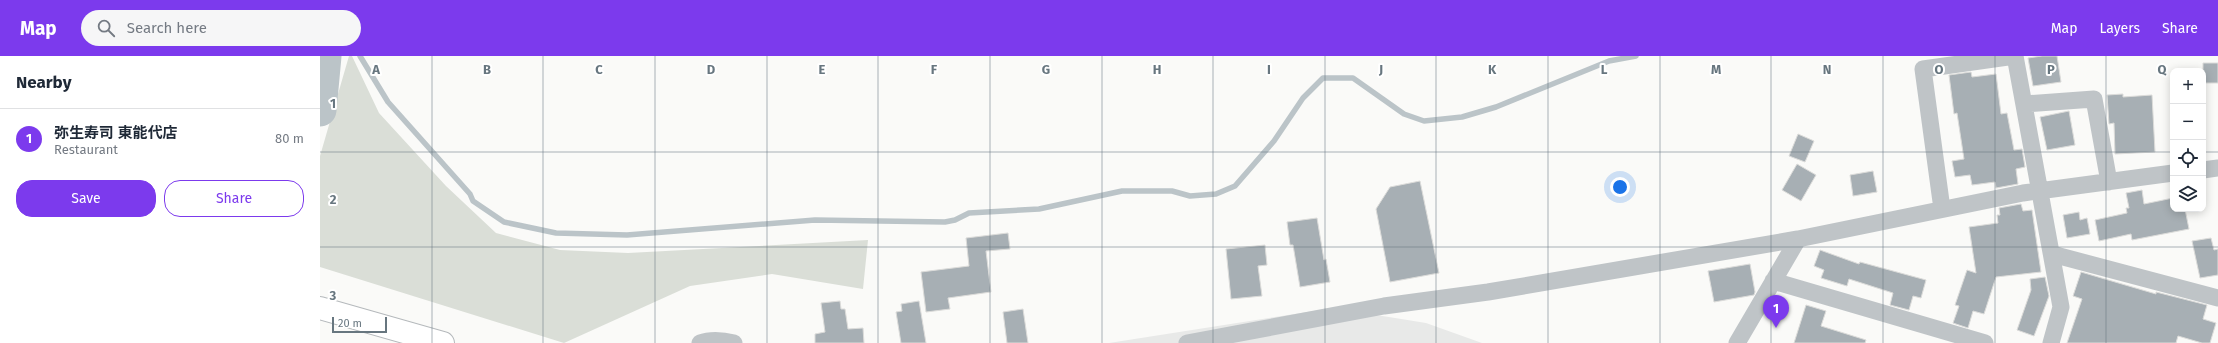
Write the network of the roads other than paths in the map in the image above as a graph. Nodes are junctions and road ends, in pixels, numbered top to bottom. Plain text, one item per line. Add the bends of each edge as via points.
1 (2024, 104) junction
2 (2218, 168) edge
3 (2206, 170) edge
4 (2170, 173) edge
5 (2109, 182) junction
6 (2040, 191) junction
7 (1942, 209) junction
8 (1798, 238) junction
9 (2052, 254) junction
10 (1773, 281) junction
11 (2218, 298) edge
12 (320, 308) edge
13 (443, 343) edge
14 (700, 343) edge
15 (734, 343) edge
16 (1187, 343) edge
17 (1738, 343) edge
18 (1985, 343) edge
19 (2051, 343) edge

1 - 5 street via 2094,99
1 - 6 street
1 - 7 street via 2015,56 1923,69
2 - 3 street
4 - 5 street
5 - 6 street
6 - 7 street
6 - 9 street
7 - 8 street
8 - 10 street
8 - 16 street via 1488,292 1384,306
9 - 11 street
9 - 19 street via 2061,307
10 - 17 street
10 - 18 street
12 - 13 highway
14 - 15 street via 707,340

